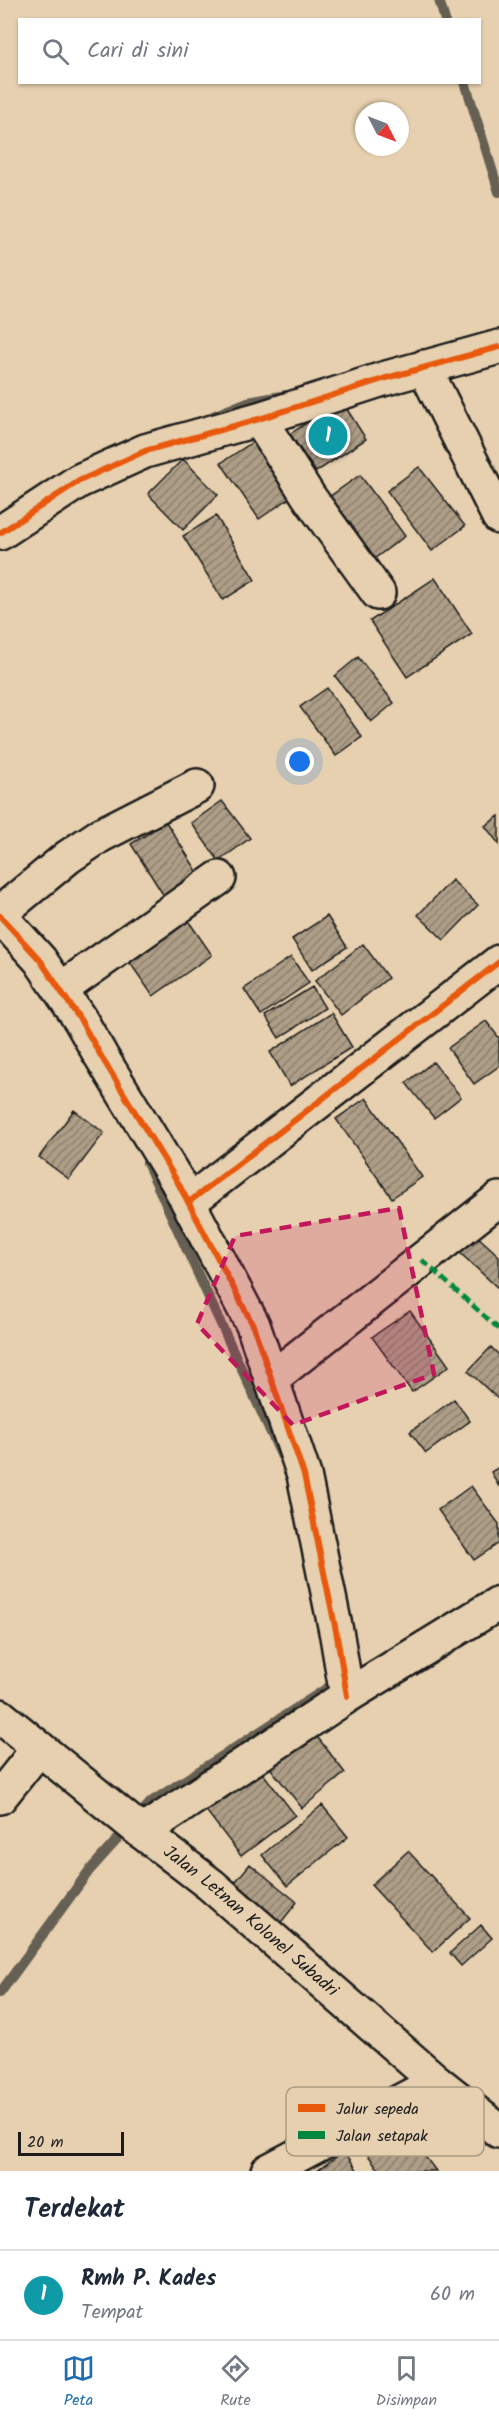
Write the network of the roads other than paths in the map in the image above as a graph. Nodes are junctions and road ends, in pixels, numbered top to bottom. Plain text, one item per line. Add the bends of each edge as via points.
1 (499, 347) edge
2 (424, 367) junction
3 (260, 419) junction
4 (499, 517) edge
5 (0, 533) edge
6 (378, 593) dead end
7 (197, 786) dead end
8 (219, 878) dead end
9 (0, 915) edge
10 (499, 962) edge
11 (60, 990) junction
12 (499, 1199) edge
13 (189, 1202) junction
14 (272, 1379) junction
15 (499, 1603) edge
16 (347, 1696) junction
17 (0, 1716) edge
18 (39, 1748) junction
19 (0, 1797) edge
20 (142, 1832) junction
21 (437, 2082) junction
22 (428, 2087) edge
23 (443, 2087) edge
24 (484, 2119) edge
25 (499, 2131) edge
26 (296, 2156) edge
27 (268, 2171) edge

1 - 2 street
2 - 3 street
2 - 4 street
3 - 5 street via 145,451 79,481
3 - 6 street via 309,497
7 - 9 street via 101,835 68,857
8 - 11 street
9 - 11 street via 40,960
10 - 13 street
11 - 13 street
12 - 14 street
13 - 14 street via 253,1325
14 - 16 street via 304,1474
15 - 16 street
16 - 20 street
17 - 18 street, Jalan Letnan Kolonel Subadri
18 - 19 street
18 - 20 street, Jalan Letnan Kolonel Subadri
20 - 21 street, Jalan Letnan Kolonel Subadri via 211,1885
21 - 22 street
21 - 23 street, Jalan Letnan Kolonel Subadri
24 - 25 street, Jalan Letnan Kolonel Subadri
26 - 27 street

